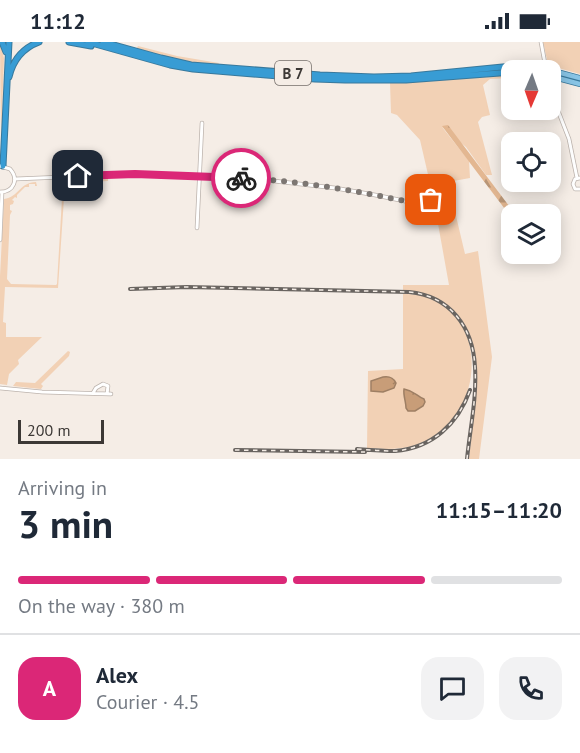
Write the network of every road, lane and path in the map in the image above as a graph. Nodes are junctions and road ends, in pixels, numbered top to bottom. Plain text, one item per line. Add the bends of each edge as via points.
1 (2, 42) edge
2 (9, 42) edge
3 (39, 42) edge
4 (69, 42) edge
5 (88, 42) edge
6 (103, 42) edge
7 (541, 42) edge
8 (119, 51) junction
9 (544, 60) edge
10 (501, 69) edge
11 (484, 71) junction
12 (501, 72) edge
13 (561, 74) edge
14 (580, 78) edge
15 (561, 79) edge
16 (580, 84) edge
17 (6, 93) junction
18 (561, 119) edge
19 (202, 123) dead end
20 (2, 166) edge
21 (200, 176) junction
22 (579, 178) edge
23 (15, 179) junction
24 (580, 189) edge
25 (1, 192) edge
26 (418, 204) dead end
27 (197, 228) dead end
28 (0, 240) edge
29 (0, 388) edge
30 (92, 394) junction

1 - 17 highway
2 - 17 highway
3 - 17 highway via 14,62
4 - 8 highway, B 7
5 - 8 highway, B 7
6 - 11 highway, B 7 via 191,65 297,74 374,77
7 - 9 street
8 - 11 highway, B 7 via 193,69 315,79 406,80
10 - 11 highway, B 7
11 - 12 highway, B 7
13 - 14 main road, B 7
15 - 16 main road
17 - 20 highway
18 - 22 street
19 - 21 street
20 - 23 street via 13,171
21 - 23 street via 135,174
21 - 26 street via 292,183
21 - 27 street
22 - 24 street via 573,186
23 - 25 street via 10,189
25 - 28 street
29 - 30 street
30 - 30 street via 109,394 108,386 103,384

